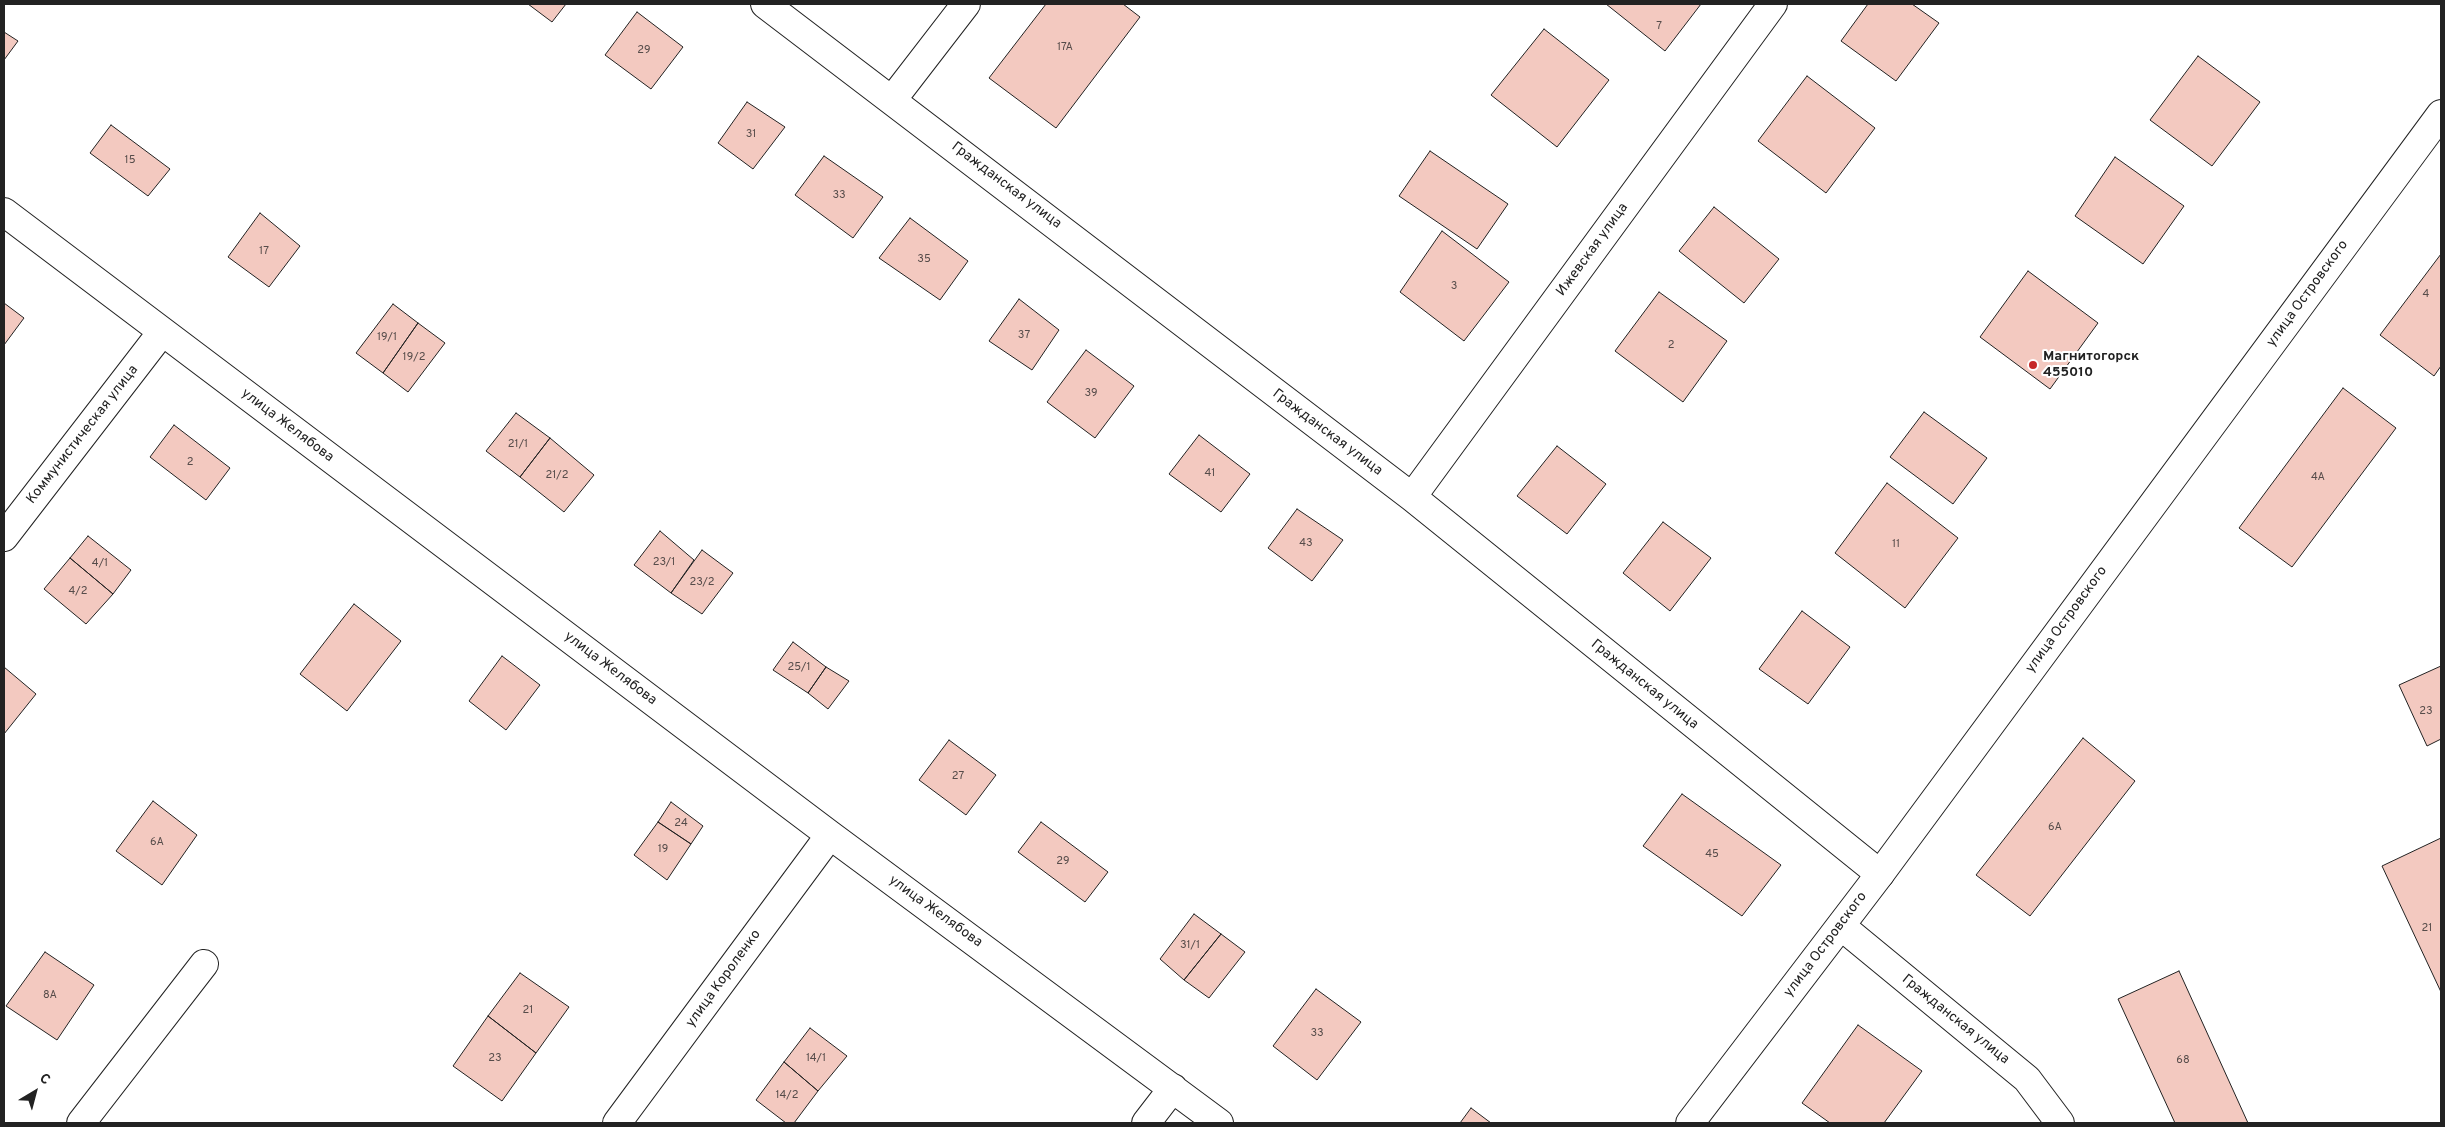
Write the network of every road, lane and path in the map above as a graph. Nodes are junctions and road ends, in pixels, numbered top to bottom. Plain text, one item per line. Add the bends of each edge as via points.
1 (764, 4) edge
2 (966, 4) edge
3 (1774, 4) edge
4 (892, 100) junction
5 (2441, 114) edge
6 (4, 212) edge
7 (162, 332) junction
8 (1412, 497) junction
9 (4, 537) edge
10 (830, 835) junction
11 (1880, 874) junction
12 (1840, 926) junction
13 (204, 964) dead end
14 (1173, 1088) junction
15 (81, 1123) edge
16 (617, 1123) edge
17 (1146, 1123) edge
18 (1219, 1123) edge
19 (1690, 1123) edge
20 (2060, 1123) edge

1 - 4 street, Гражданская улица
2 - 4 street
3 - 8 street, Ижевская улица
4 - 8 street, Гражданская улица
5 - 11 street, улица Островского
6 - 7 street, улица Желябова
7 - 9 street, Коммунистическая улица
7 - 10 street, улица Желябова
8 - 11 street, Гражданская улица
10 - 14 street, улица Желябова
10 - 16 street, улица Короленко
11 - 12 street, улица Островского
12 - 19 street, улица Островского
12 - 20 street, Гражданская улица via 2027,1079
13 - 15 street
14 - 17 street
14 - 18 street, улица Желябова

